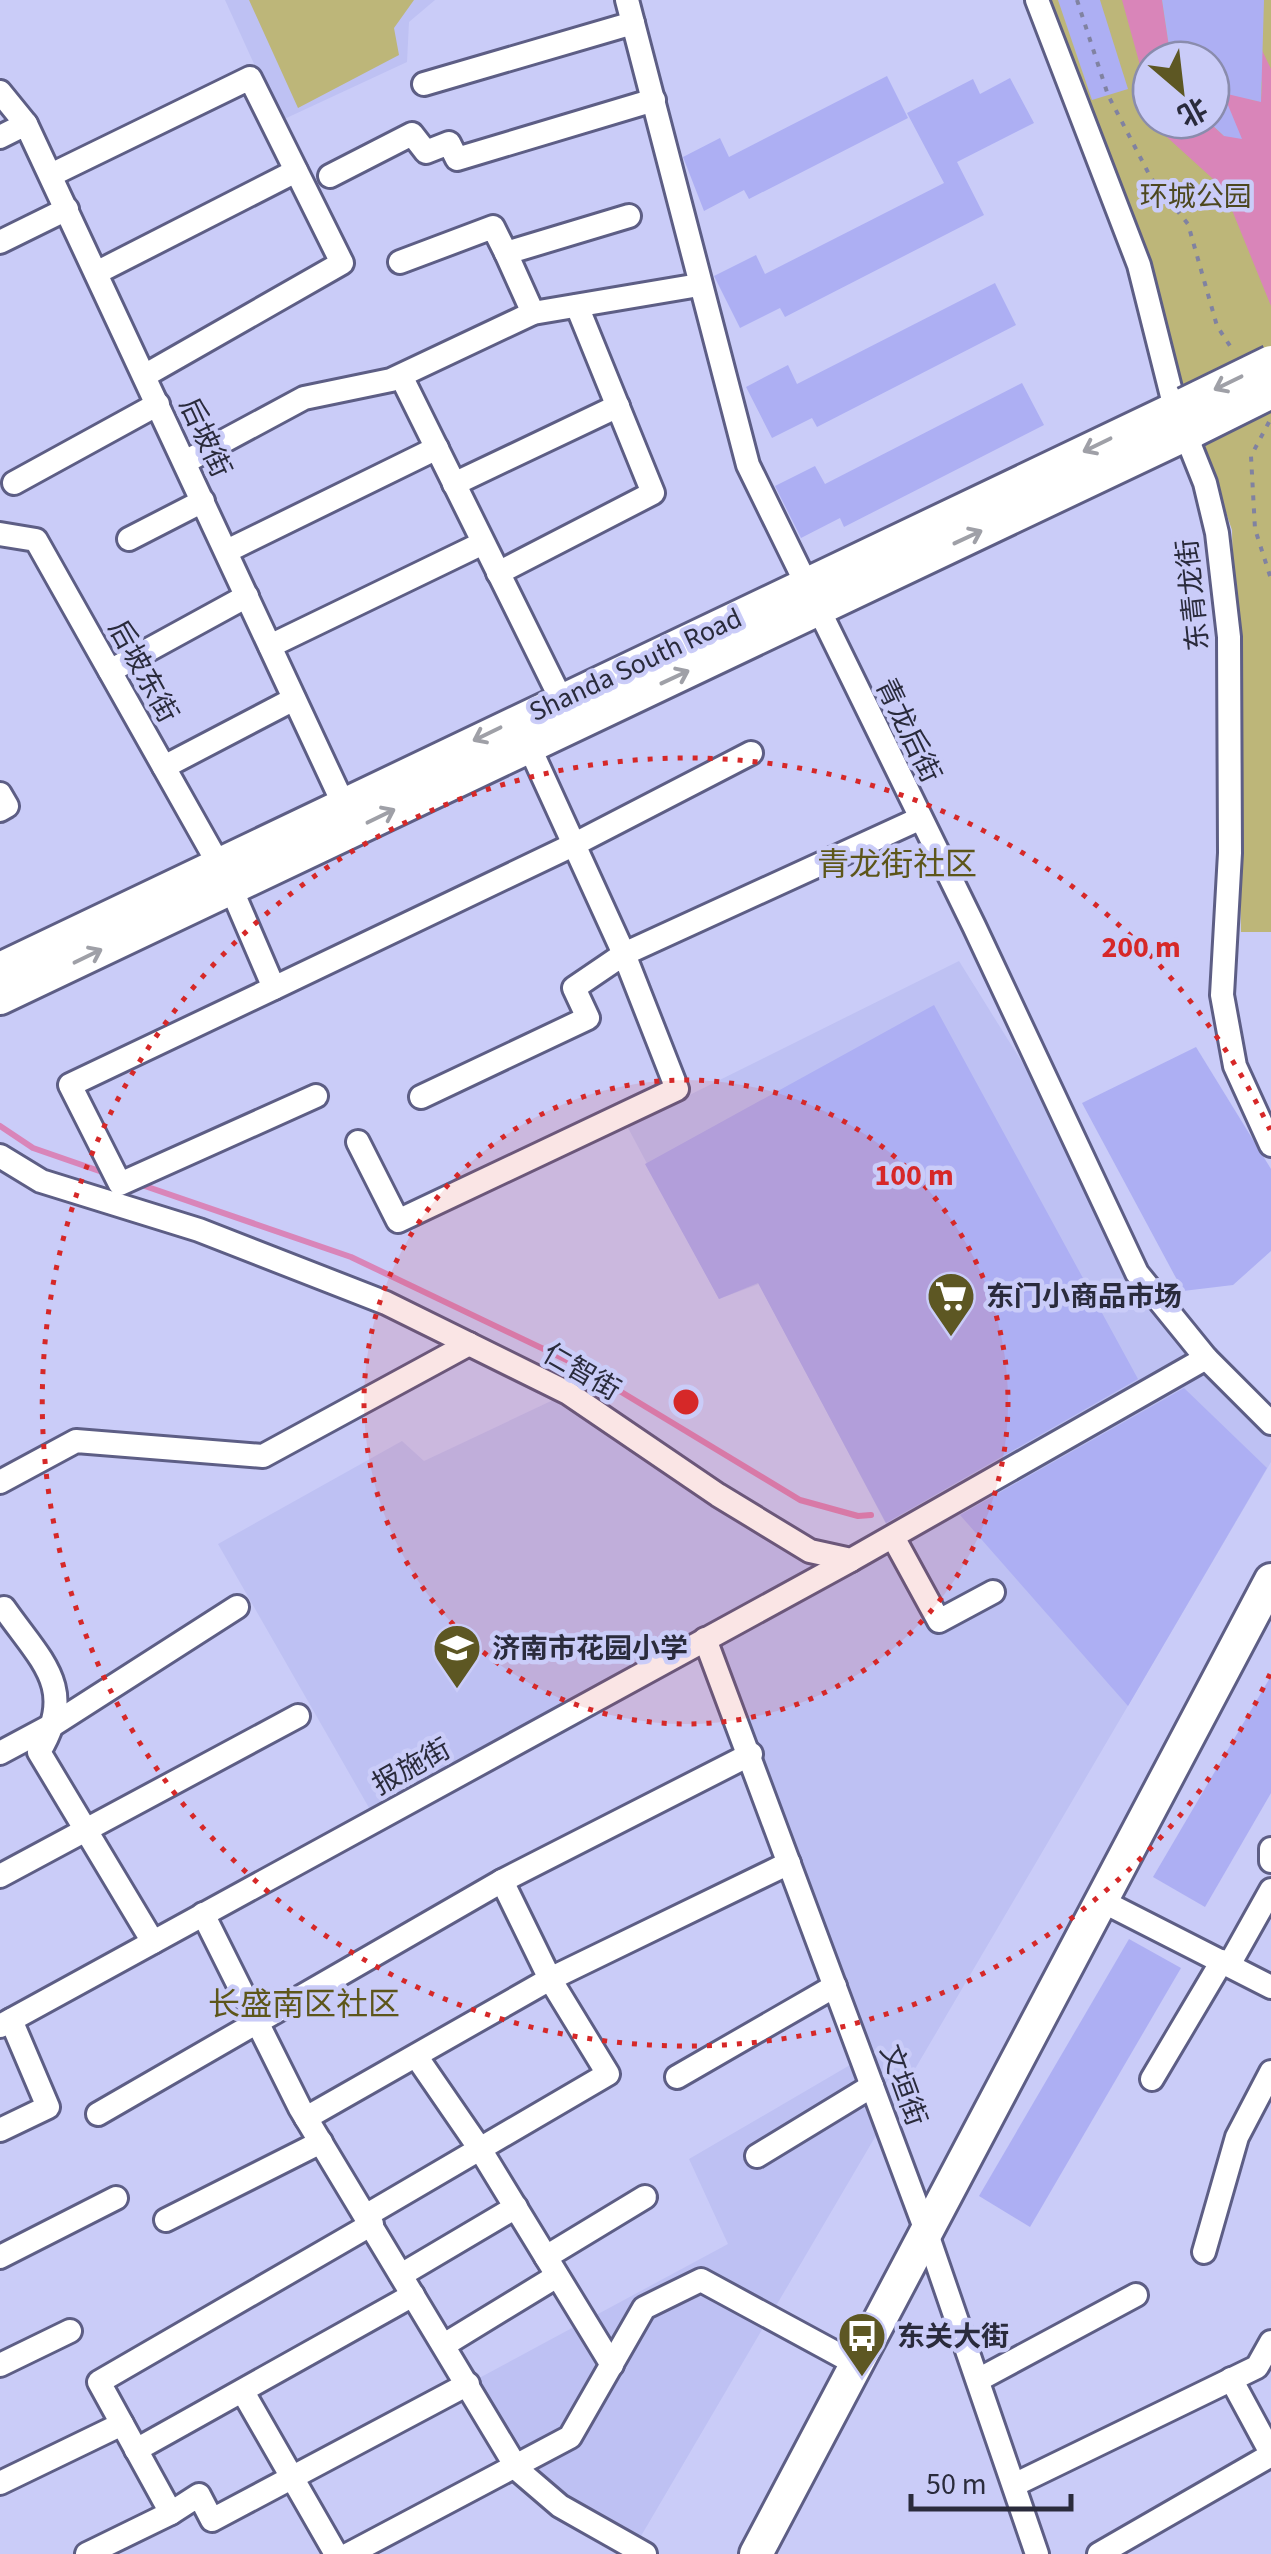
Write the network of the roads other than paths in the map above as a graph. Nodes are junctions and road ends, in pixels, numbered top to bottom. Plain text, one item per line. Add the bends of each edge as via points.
1 (1037, 0) edge
2 (630, 12) edge
3 (424, 84) dead end
4 (0, 94) edge
5 (654, 100) junction
6 (26, 124) junction
7 (0, 138) edge
8 (296, 171) junction
9 (50, 175) junction
10 (330, 176) dead end
11 (66, 210) junction
12 (629, 216) dead end
13 (0, 242) edge
14 (506, 253) junction
15 (400, 262) dead end
16 (96, 273) junction
17 (699, 286) junction
18 (577, 306) junction
19 (533, 313) junction
20 (1255, 361) edge
21 (151, 372) dead end
22 (401, 376) junction
23 (1271, 392) edge
24 (158, 404) junction
25 (618, 406) junction
26 (1185, 419) junction
27 (437, 448) junction
28 (185, 462) junction
29 (14, 483) dead end
30 (454, 484) junction
31 (203, 501) junction
32 (0, 534) edge
33 (129, 539) dead end
34 (483, 542) junction
35 (226, 551) junction
36 (498, 573) junction
37 (247, 596) junction
38 (811, 597) junction
39 (270, 646) junction
40 (110, 671) junction
41 (294, 699) junction
42 (561, 699) junction
43 (529, 746) junction
44 (751, 753) dead end
45 (164, 767) junction
46 (0, 794) edge
47 (343, 803) junction
48 (0, 810) edge
49 (919, 819) junction
50 (575, 844) junction
51 (225, 875) junction
52 (624, 954) junction
53 (0, 969) edge
54 (274, 988) junction
55 (0, 998) edge
56 (316, 1096) dead end
57 (420, 1096) dead end
58 (358, 1142) dead end
59 (1271, 1144) edge
60 (0, 1156) edge
61 (469, 1344) junction
62 (1206, 1358) junction
63 (1271, 1423) edge
64 (0, 1482) edge
65 (893, 1537) junction
66 (851, 1560) junction
67 (1271, 1580) edge
68 (993, 1592) dead end
69 (237, 1607) dead end
70 (0, 1610) edge
71 (705, 1640) junction
72 (298, 1716) dead end
73 (56, 1723) junction
74 (0, 1753) edge
75 (751, 1754) junction
76 (84, 1830) junction
77 (1271, 1850) edge
78 (1271, 1861) edge
79 (789, 1862) junction
80 (0, 1876) edge
81 (502, 1881) junction
82 (1271, 1890) edge
83 (1102, 1901) junction
84 (203, 1914) junction
85 (153, 1942) junction
86 (1225, 1963) junction
87 (550, 1979) junction
88 (835, 1986) junction
89 (1271, 1987) edge
90 (6, 2023) edge
91 (258, 2024) junction
92 (416, 2056) junction
93 (1271, 2072) edge
94 (678, 2077) dead end
95 (1152, 2080) dead end
96 (872, 2086) junction
97 (98, 2114) dead end
98 (306, 2118) junction
99 (0, 2130) edge
100 (321, 2142) junction
101 (480, 2149) junction
102 (757, 2156) dead end
103 (645, 2197) dead end
104 (116, 2198) dead end
105 (516, 2207) junction
106 (166, 2220) dead end
107 (370, 2220) junction
108 (925, 2228) junction
109 (1204, 2252) dead end
110 (0, 2258) edge
111 (552, 2266) junction
112 (407, 2285) junction
113 (1136, 2295) dead end
114 (70, 2331) dead end
115 (1271, 2342) edge
116 (444, 2345) junction
117 (856, 2364) junction
118 (0, 2365) edge
119 (612, 2365) junction
120 (1231, 2379) junction
121 (978, 2380) junction
122 (468, 2384) junction
123 (243, 2392) junction
124 (122, 2424) junction
125 (136, 2450) junction
126 (1271, 2454) edge
127 (515, 2464) junction
128 (294, 2480) junction
129 (0, 2483) edge
130 (1014, 2485) junction
131 (171, 2513) junction
132 (87, 2554) edge
133 (336, 2554) edge
134 (348, 2554) edge
135 (644, 2554) edge
136 (756, 2554) edge
137 (1038, 2554) edge
138 (1099, 2554) edge

1 - 26 street, 东青龙街 via 1140,265
2 - 3 street
2 - 5 street, 青龙后街
4 - 6 street, 后坡街
5 - 10 street via 457,159 449,143 426,152 412,134
5 - 17 street, 青龙后街
6 - 7 street
6 - 9 street, 后坡街
8 - 9 street via 250,78
8 - 16 street
8 - 21 street via 342,262
9 - 11 street, 后坡街
11 - 13 street
11 - 16 street, 后坡街
12 - 14 street
14 - 15 street via 494,227
14 - 19 street
16 - 24 street, 后坡街
17 - 18 street
17 - 38 street, 青龙后街 via 748,465
18 - 19 street
18 - 25 street
19 - 22 street
20 -> 26 main road, Shanda South Road, bridge
22 - 27 street
22 - 28 street via 304,398
23 - 26 main road, Shanda South Road, bridge
24 - 28 street, 后坡街
24 - 29 street
25 - 30 street
25 - 36 street via 653,493
26 - 38 main road, Shanda South Road
26 - 59 street, 东青龙街 via 1218,532 1230,636 1222,996 1235,1066
27 - 30 street
27 - 35 street
28 - 31 street, 后坡街
30 - 34 street
31 - 33 street
31 - 35 street, 后坡街
32 - 40 street, 后坡东街 via 36,540
34 - 36 street
34 - 39 street
35 - 37 street, 后坡街
36 - 42 street
37 - 39 street, 后坡街
37 - 40 street
38 - 42 main road, Shanda South Road
43 -> 38 main road, Shanda South Road
38 - 49 street, 青龙后街
39 - 41 street, 后坡街
40 - 45 street, 后坡东街
41 - 45 street
41 - 47 street, 后坡街
42 -> 47 main road, Shanda South Road
43 - 50 street
51 -> 43 main road, Shanda South Road
44 - 50 street
45 - 51 street, 后坡东街
46 - 48 street via 7,806
47 - 51 main road, Shanda South Road
49 - 52 street
49 - 62 street, 青龙后街 via 1137,1273
50 - 52 street
50 - 54 street
51 - 53 main road, Shanda South Road
51 - 54 street, 后坡东街
55 -> 51 main road, Shanda South Road
52 - 57 street via 574,988 588,1018
52 - 58 street via 677,1089 398,1221
54 - 56 street via 70,1085 120,1184
60 - 61 street, 仁智街 via 41,1181 199,1230
61 - 64 street via 263,1456 76,1441
61 - 66 street, 仁智街 via 568,1393 810,1551
62 - 63 street, 青龙后街
62 - 65 street
65 - 66 street
65 - 68 street via 939,1621
66 - 71 street, 报施街
67 - 83 main road
69 - 73 street
70 - 73 street via 54,1680
71 - 75 street, 文垣街
71 - 84 street, 报施街
72 - 76 street
73 - 74 street
73 - 76 street via 38,1752
75 - 79 street, 文垣街
75 - 81 street
76 - 80 street
76 - 85 street
77 - 78 street
79 - 87 street
79 - 88 street, 文垣街
81 - 87 street
81 - 91 street
82 - 86 street
83 - 86 street
83 - 108 main road
84 - 85 street, 报施街
84 - 91 street
85 - 90 street, 报施街
86 - 89 street
86 - 95 street
87 - 92 street
87 - 101 street via 608,2074
88 - 94 street
88 - 96 street, 文垣街
90 - 99 street via 48,2107
91 - 97 street
91 - 98 street
92 - 98 street
92 - 101 street
93 - 109 street via 1236,2137
96 - 102 street
96 - 108 street, 文垣街
98 - 100 street
100 - 106 street
100 - 107 street
101 - 105 street
101 - 107 street
103 - 111 street
104 - 110 street
105 - 111 street
105 - 112 street
107 - 112 street
107 - 124 street via 99,2382
108 - 117 main road
108 - 121 street, 文垣街
111 - 116 street
111 - 119 street
112 - 116 street
112 - 123 street
113 - 121 street
114 - 118 street
115 - 120 street via 1257,2366
116 - 122 street
117 - 119 street via 701,2280 644,2308
117 - 136 main road
119 - 127 street via 570,2437
120 - 126 street
120 - 130 street
121 - 130 street, 文垣街
122 - 127 street
122 - 128 street
123 - 125 street
123 - 128 street
124 - 125 street
124 - 129 street
125 - 131 street
126 - 138 street
127 - 134 street
127 - 135 street via 560,2506
128 - 131 street via 212,2520 198,2495
128 - 133 street
130 - 137 street, 文垣街
131 - 132 street

